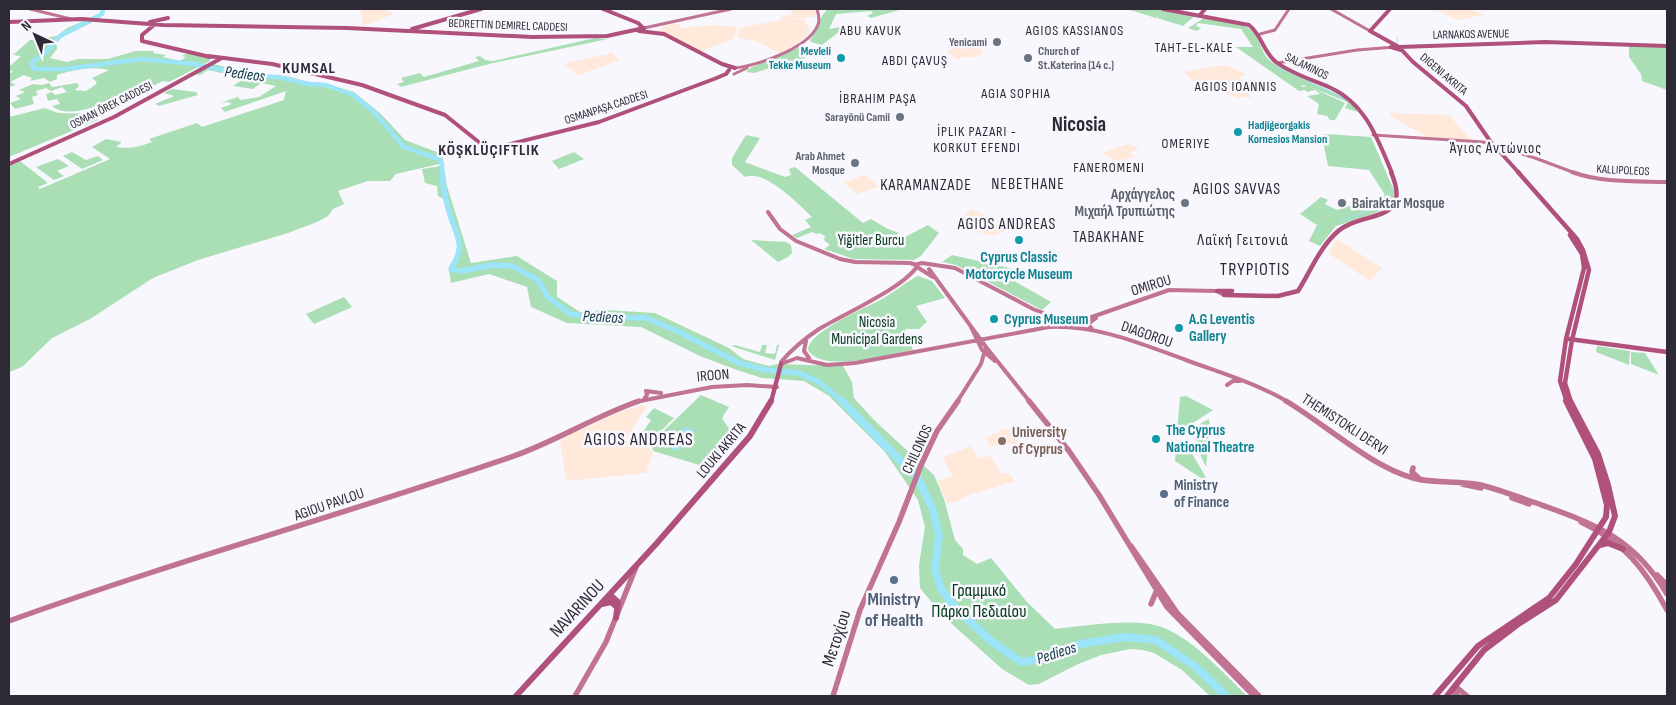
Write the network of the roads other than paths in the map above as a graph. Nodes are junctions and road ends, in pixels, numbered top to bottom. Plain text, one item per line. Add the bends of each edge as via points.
1 (30, 9) edge
2 (480, 9) edge
3 (603, 9) edge
4 (731, 9) edge
5 (816, 9) edge
6 (1163, 9) edge
7 (1205, 9) edge
8 (1289, 9) edge
9 (1331, 9) edge
10 (1390, 9) edge
11 (1200, 15) junction
12 (168, 18) dead end
13 (56, 19) junction
14 (81, 19) junction
15 (9, 23) edge
16 (638, 23) junction
17 (670, 23) junction
18 (142, 24) junction
19 (162, 24) junction
20 (153, 25) junction
21 (652, 26) junction
22 (644, 28) junction
23 (146, 29) junction
24 (416, 29) junction
25 (396, 30) junction
26 (407, 31) junction
27 (651, 31) junction
28 (1370, 31) junction
29 (424, 32) junction
30 (664, 34) junction
31 (1260, 34) junction
32 (592, 36) junction
33 (1667, 46) edge
34 (1391, 47) junction
35 (1399, 47) junction
36 (1404, 51) junction
37 (208, 56) junction
38 (219, 58) junction
39 (230, 60) junction
40 (239, 61) junction
41 (759, 62) junction
42 (1277, 62) junction
43 (210, 64) junction
44 (722, 64) junction
45 (735, 68) joint
46 (729, 70) junction
47 (734, 74) junction
48 (714, 79) junction
49 (1373, 135) junction
50 (1494, 145) junction
51 (9, 162) edge
52 (1667, 182) edge
53 (768, 212) dead end
54 (918, 266) junction
55 (927, 268) junction
56 (1301, 286) junction
57 (1217, 291) junction
58 (1224, 295) joint
59 (1101, 315) junction
60 (1049, 316) junction
61 (1071, 321) junction
62 (1057, 326) junction
63 (1049, 327) junction
64 (1574, 330) junction
65 (1095, 331) junction
66 (808, 338) junction
67 (1569, 339) junction
68 (979, 340) junction
69 (1586, 342) junction
70 (985, 350) junction
71 (1667, 352) edge
72 (813, 361) junction
73 (982, 361) junction
74 (997, 363) junction
75 (781, 364) junction
76 (1007, 372) junction
77 (1227, 374) joint
78 (1244, 381) junction
79 (778, 384) junction
80 (1227, 385) dead end
81 (667, 393) junction
82 (652, 397) joint
83 (644, 399) junction
84 (1413, 468) dead end
85 (1421, 480) junction
86 (1599, 528) junction
87 (1608, 534) junction
88 (660, 540) joint
89 (1129, 543) junction
90 (1599, 545) junction
91 (1624, 549) junction
92 (637, 565) junction
93 (1649, 568) junction
94 (876, 572) joint
95 (1667, 585) edge
96 (1655, 586) junction
97 (1156, 591) junction
98 (610, 595) junction
99 (1667, 595) edge
100 (602, 604) junction
101 (1151, 604) dead end
102 (617, 607) junction
103 (1667, 610) edge
104 (616, 618) junction
105 (9, 621) edge
106 (1447, 683) junction
107 (1451, 691) edge
108 (516, 696) edge
109 (574, 696) edge
110 (833, 696) edge
111 (1254, 696) edge
112 (1260, 696) edge
113 (1435, 696) edge
114 (1458, 696) edge
115 (1467, 696) edge

1 - 13 main road
2 - 24 main road
3 - 16 main road
4 - 17 main road
5 - 41 main road via 819,15 813,31 803,42
6 - 11 main road
7 - 11 main road
8 - 31 main road via 1274,32
9 - 28 main road
10 - 28 main road
11 - 31 main road via 1242,23
12 - 18 main road
13 - 14 main road
13 - 14 main road
13 - 15 main road
14 - 18 main road
16 - 21 main road
16 - 22 main road
17 - 21 main road
17 - 30 main road via 657,28
18 - 20 main road, BEDRETTIN DEMIREL CADDESI
18 - 23 main road
19 - 20 main road, BEDRETTIN DEMIREL CADDESI
19 - 23 main road
19 - 25 main road, BEDRETTIN DEMIREL CADDESI
19 - 26 main road, BEDRETTIN DEMIREL CADDESI
20 - 23 main road
21 - 22 main road
22 - 27 main road
22 - 32 main road, BEDRETTIN DEMIREL CADDESI
23 - 37 main road via 142,41
24 - 25 main road
24 - 26 main road, BEDRETTIN DEMIREL CADDESI
24 - 29 main road, BEDRETTIN DEMIREL CADDESI
25 - 26 main road, BEDRETTIN DEMIREL CADDESI
26 - 29 main road, BEDRETTIN DEMIREL CADDESI
27 - 30 main road
27 - 32 main road, BEDRETTIN DEMIREL CADDESI
28 - 35 main road, DIGENI AKRITA
29 - 32 main road, BEDRETTIN DEMIREL CADDESI
30 - 44 main road
31 - 42 main road, SALAMINOS via 1267,53
33 - 35 main road, LARNAKOS AVENUE via 1545,42
34 - 35 main road, LARNAKOS AVENUE
34 - 36 main road
34 - 42 main road, LARNAKOS AVENUE
35 - 36 main road, DIGENI AKRITA
36 - 50 main road, DIGENI AKRITA via 1466,106
37 - 38 main road
37 - 43 main road via 212,59
38 - 39 main road
38 - 40 main road
38 - 43 main road, OSMAN ÖREK CADDESI
39 - 40 main road
39 - 43 main road
40 - 48 main road, OSMANPAŞA CADDESI via 272,64 362,85 451,120 485,148 502,147 604,120
41 - 45 main road
41 - 47 main road
42 - 49 main road, SALAMINOS via 1353,100 1363,112
43 - 51 main road, OSMAN ÖREK CADDESI
44 - 45 main road
44 - 46 main road
46 - 47 main road
46 - 48 main road, OSMANPAŞA CADDESI
47 - 48 main road, OSMANPAŞA CADDESI
49 - 50 main road, KALLIPOLEOS
49 - 56 main road, SALAMINOS via 1398,188 1396,203 1382,214 1338,231
50 - 52 main road, KALLIPOLEOS via 1585,177
50 - 64 main road via 1560,218 1583,250 1589,270
50 - 67 main road via 1582,254 1583,280
53 - 54 main road via 780,229 798,242 840,259
54 - 55 main road
54 - 55 main road
54 - 66 main road via 915,272 887,292
55 - 60 main road via 944,265 955,268
55 - 68 main road
56 - 57 main road via 1289,292 1276,293
56 - 58 main road via 1298,291 1286,295
57 - 58 main road, OMIROU
57 - 59 main road, OMIROU via 1169,290
59 - 61 main road, OMIROU
59 - 65 main road via 1088,324
60 - 61 main road
60 - 63 main road via 1054,323
61 - 62 main road
62 - 63 main road
62 - 65 main road, DIAGOROU
63 - 68 main road
64 - 67 main road
64 - 69 main road
65 - 77 main road, DIAGOROU
66 - 72 main road via 804,351
66 - 75 main road
67 - 69 main road
67 - 86 main road via 1560,381 1564,396 1588,442 1600,478 1607,505 1606,517
67 - 87 main road via 1564,379 1568,394 1598,454 1608,485 1614,516
68 - 70 main road
68 - 72 main road via 855,363 829,365
69 - 71 main road
70 - 73 main road, CHILONOS
70 - 74 main road
70 - 76 main road
72 - 75 main road via 795,357
73 - 74 main road via 988,359
73 - 94 main road, CHILONOS via 937,431
74 - 76 main road
75 - 79 main road, LOUKI AKRITA
76 - 89 main road via 1069,451
77 - 78 main road, THEMISTOKLI DERVI
78 - 80 main road via 1233,381
78 - 85 main road, THEMISTOKLI DERVI via 1280,396 1397,472
79 - 81 main road, IROON via 734,385
79 - 88 main road, LOUKI AKRITA via 770,406 755,429
81 - 82 main road, IROON
81 - 83 main road via 646,390
82 - 83 main road, AGIOU PAVLOU
83 - 105 main road, AGIOU PAVLOU via 514,456 288,531 95,590
84 - 85 main road via 1412,472
85 - 86 main road, THEMISTOKLI DERVI via 1453,482 1495,492
86 - 87 main road, THEMISTOKLI DERVI
86 - 106 main road via 1549,598 1478,646
87 - 90 main road
87 - 91 main road
87 - 93 main road
88 - 92 main road, NAVARINOU
89 - 97 main road
89 - 112 main road via 1178,614
90 - 91 main road via 1608,543
90 - 107 main road via 1556,600 1484,650
91 - 96 main road via 1642,566
92 - 98 main road, NAVARINOU
92 - 104 main road
93 - 95 main road
93 - 99 main road
94 - 110 main road, Μετοχίου
96 - 99 main road
96 - 103 main road
97 - 101 main road
97 - 111 main road via 1181,623
98 - 100 main road, NAVARINOU
98 - 102 main road via 617,601
100 - 102 main road via 611,602
100 - 108 main road, NAVARINOU
102 - 104 main road
104 - 109 main road via 606,642
106 - 107 main road
106 - 113 main road
107 - 114 main road
107 - 115 main road

